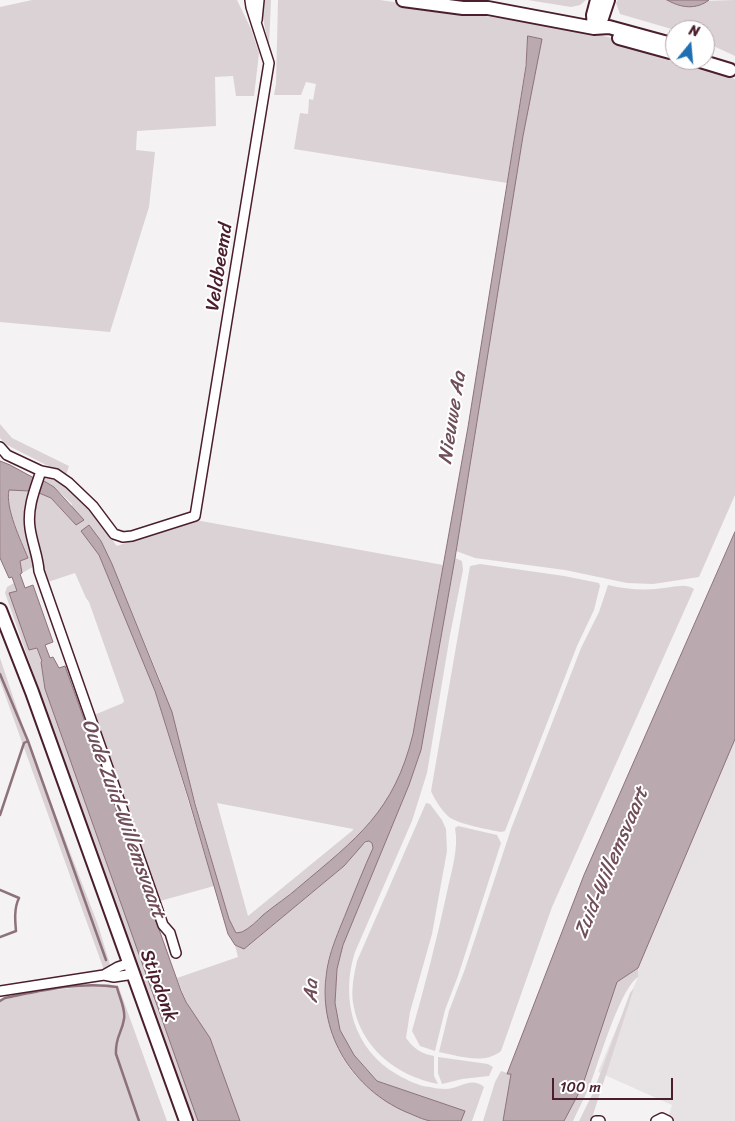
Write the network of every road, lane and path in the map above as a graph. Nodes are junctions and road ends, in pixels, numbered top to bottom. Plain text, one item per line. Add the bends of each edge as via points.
1 (250, 0) edge
2 (258, 0) edge
3 (403, 0) edge
4 (464, 0) edge
5 (597, 0) edge
6 (608, 0) edge
7 (488, 8) junction
8 (257, 25) junction
9 (594, 28) junction
10 (665, 42) edge
11 (665, 51) edge
12 (715, 62) edge
13 (715, 65) edge
14 (733, 70) edge
15 (0, 447) edge
16 (41, 471) junction
17 (0, 610) edge
18 (176, 953) dead end
19 (132, 969) junction
20 (0, 991) edge
21 (186, 1121) edge
22 (596, 1121) edge
23 (600, 1121) edge
24 (656, 1121) edge
25 (668, 1121) edge

1 - 8 street, Veldbeemd
2 - 8 street, Veldbeemd
3 - 7 main road
4 - 7 main road
5 - 9 main road
6 - 9 main road via 602,18
7 - 9 main road
8 - 16 street, Veldbeemd via 269,64 195,516 123,537 114,534 93,506 69,483 56,474
9 - 10 main road via 609,27
9 - 11 main road
12 - 14 main road
13 - 14 main road
15 - 16 street via 7,455
16 - 18 street via 30,506 29,527 39,559 39,571
17 - 19 main road, Stipdonk
19 - 20 street via 114,978 104,975
19 - 21 main road, Stipdonk
22 - 23 street
24 - 25 street via 662,1118

